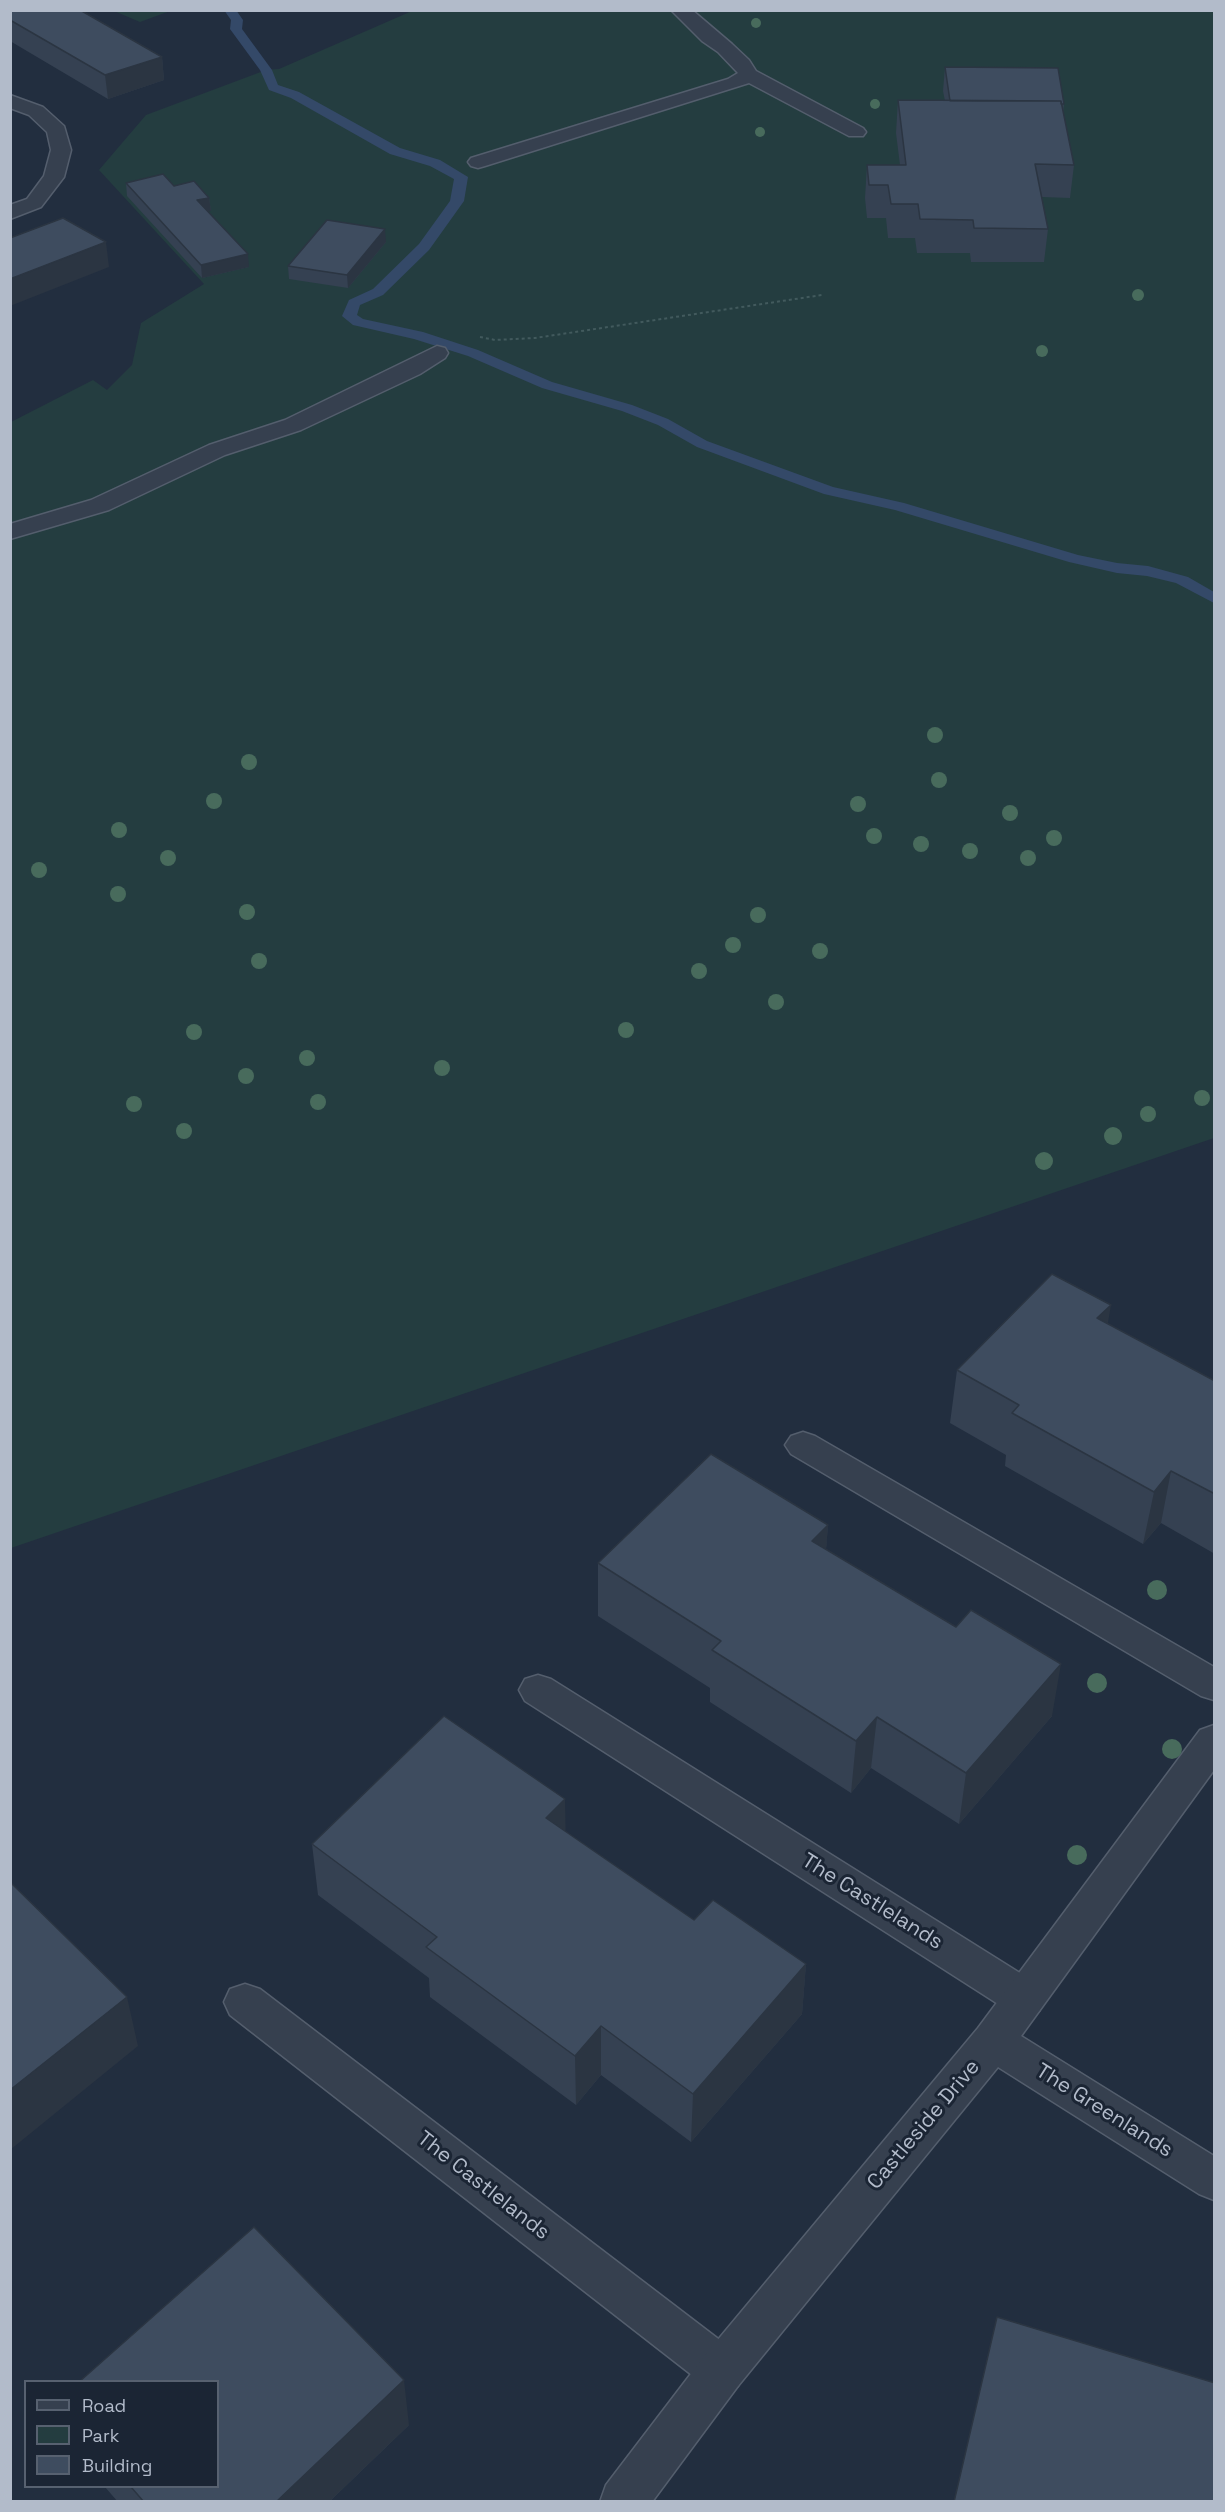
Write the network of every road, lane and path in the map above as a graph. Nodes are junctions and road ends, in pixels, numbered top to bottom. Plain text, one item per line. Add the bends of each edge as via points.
1 (680, 10) edge
2 (749, 75) junction
3 (10, 101) edge
4 (856, 132) dead end
5 (478, 162) dead end
6 (10, 213) edge
7 (822, 295) dead end
8 (478, 337) dead end
9 (437, 353) dead end
10 (10, 532) edge
11 (803, 1445) dead end
12 (1215, 1685) edge
13 (538, 1690) dead end
14 (1215, 1741) edge
15 (1024, 1998) junction
16 (245, 2002) dead end
17 (993, 2041) junction
18 (1215, 2180) edge
19 (722, 2370) junction
20 (623, 2502) edge

1 - 2 street via 742,64
2 - 4 street
2 - 5 street via 735,83
3 - 6 street via 36,111 57,130 61,150 54,177 34,203
7 - 8 path via 535,338
9 - 10 street via 412,369 293,425 217,450 100,505
11 - 12 street
13 - 15 street, The Castlelands
14 - 15 street, Castleside Drive
15 - 17 street, Castleside Drive
16 - 19 street, The Castlelands
17 - 18 street, The Greenlands
17 - 19 street, Castleside Drive
19 - 20 street, Castleside Drive

